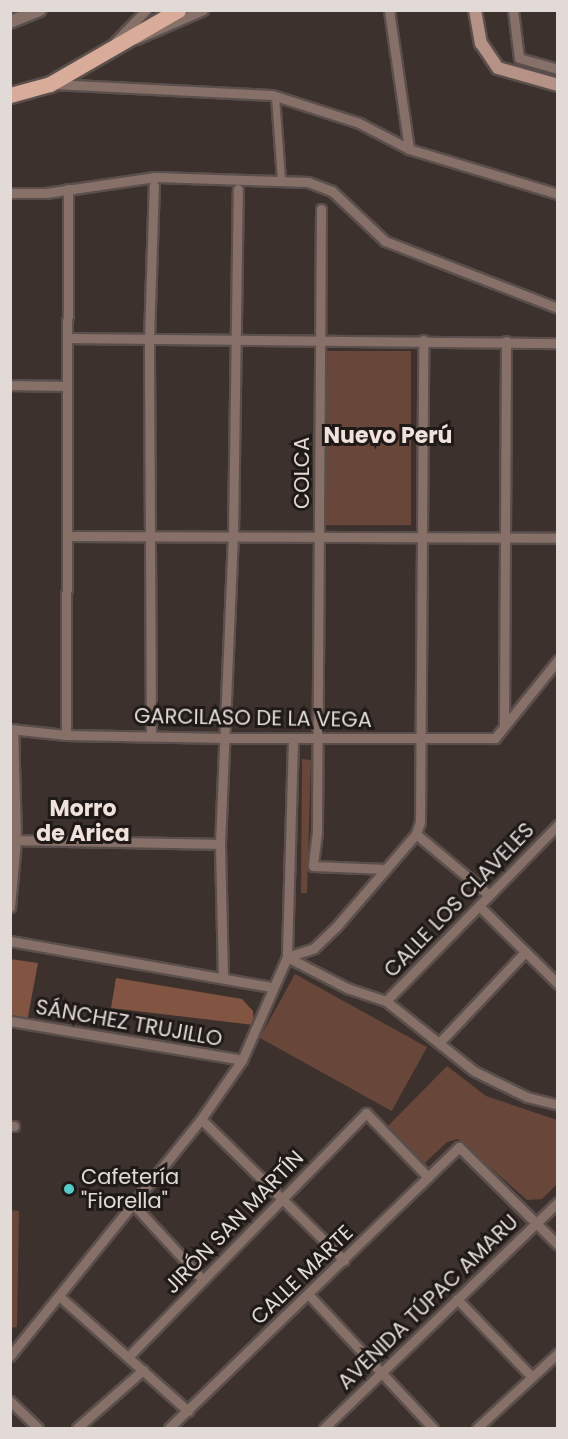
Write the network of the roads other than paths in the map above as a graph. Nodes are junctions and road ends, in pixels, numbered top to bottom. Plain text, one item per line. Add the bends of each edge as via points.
1 (40, 10) edge
2 (146, 10) edge
3 (178, 10) edge
4 (203, 10) edge
5 (389, 10) edge
6 (475, 10) edge
7 (513, 10) edge
8 (10, 22) edge
9 (122, 42) junction
10 (108, 50) junction
11 (558, 69) edge
12 (50, 84) junction
13 (558, 85) edge
14 (10, 95) edge
15 (275, 96) junction
16 (409, 149) junction
17 (281, 180) junction
18 (154, 185) dead end
19 (68, 189) junction
20 (238, 189) dead end
21 (10, 193) edge
22 (558, 194) edge
23 (321, 209) dead end
24 (558, 308) edge
25 (70, 338) junction
26 (423, 339) junction
27 (149, 340) junction
28 (320, 340) junction
29 (506, 341) junction
30 (234, 342) junction
31 (558, 343) edge
32 (10, 385) edge
33 (67, 386) junction
34 (68, 536) junction
35 (150, 536) junction
36 (233, 536) junction
37 (319, 536) junction
38 (421, 536) junction
39 (505, 538) junction
40 (558, 538) edge
41 (558, 660) edge
42 (504, 726) junction
43 (12, 729) edge
44 (151, 734) junction
45 (66, 735) junction
46 (318, 737) junction
47 (420, 737) junction
48 (228, 738) junction
49 (293, 739) junction
50 (556, 829) edge
51 (416, 834) junction
52 (16, 840) junction
53 (220, 844) junction
54 (386, 868) junction
55 (489, 895) junction
56 (479, 906) junction
57 (10, 907) edge
58 (10, 941) edge
59 (525, 952) junction
60 (287, 957) junction
61 (223, 978) junction
62 (558, 984) edge
63 (271, 987) junction
64 (386, 1001) junction
65 (10, 1021) edge
66 (440, 1042) junction
67 (242, 1060) junction
68 (558, 1105) edge
69 (201, 1119) junction
70 (428, 1177) junction
71 (281, 1200) junction
72 (558, 1202) edge
73 (133, 1204) junction
74 (536, 1222) junction
75 (558, 1245) edge
76 (344, 1260) junction
77 (203, 1280) junction
78 (308, 1294) junction
79 (59, 1296) junction
80 (457, 1299) junction
81 (558, 1353) edge
82 (10, 1356) edge
83 (128, 1357) junction
84 (143, 1370) junction
85 (381, 1373) junction
86 (532, 1377) junction
87 (10, 1401) edge
88 (188, 1411) junction
89 (38, 1428) edge
90 (77, 1428) edge
91 (169, 1428) edge
92 (324, 1428) edge
93 (433, 1428) edge
94 (477, 1428) edge

1 - 8 street
2 - 10 street
3 - 9 main road
4 - 9 street via 152,35
5 - 16 street
6 - 13 main road via 481,43 498,68
7 - 11 street via 519,58
9 - 10 main road
10 - 12 main road
12 - 14 main road
12 - 15 street
15 - 16 street via 359,123
15 - 17 street
16 - 22 street
17 - 19 street via 155,177
17 - 24 street via 308,182 332,191 394,245
18 - 27 street
19 - 21 street
19 - 25 street
20 - 30 street
23 - 28 street, COLCA
25 - 27 street
25 - 33 street
26 - 28 street
26 - 29 street
26 - 38 street
27 - 30 street
27 - 35 street
28 - 30 street
28 - 37 street, COLCA
29 - 31 street
29 - 39 street
30 - 36 street
32 - 33 street
33 - 34 street
34 - 35 street
34 - 45 street
35 - 36 street
35 - 44 street
36 - 37 street
36 - 48 street
37 - 38 street
37 - 46 street, COLCA
38 - 39 street
38 - 47 street
39 - 40 street
39 - 42 street
41 - 42 street
42 - 47 street, GARCILASO DE LA VEGA via 495,738
43 - 45 street, GARCILASO DE LA VEGA
43 - 52 street
44 - 45 street, GARCILASO DE LA VEGA
44 - 48 street, GARCILASO DE LA VEGA
46 - 47 street, GARCILASO DE LA VEGA
46 - 49 street, GARCILASO DE LA VEGA
46 - 54 street, COLCA via 313,866
47 - 51 street via 420,822
48 - 49 street, GARCILASO DE LA VEGA
48 - 53 street
49 - 60 street
50 - 55 street, CALLE LOS CLAVELES
51 - 54 street
51 - 55 street
52 - 53 street
52 - 57 street
53 - 61 street
54 - 60 street via 314,948
55 - 56 street, CALLE LOS CLAVELES
56 - 59 street
56 - 64 street, CALLE LOS CLAVELES
58 - 61 street
59 - 62 street
59 - 66 street
60 - 63 street
60 - 64 street via 347,988
61 - 63 street
63 - 67 street
64 - 66 street
65 - 67 street, SÁNCHEZ TRUJILLO
66 - 68 street via 474,1071 527,1097
67 - 69 street
69 - 71 street
69 - 73 street
70 - 71 street, JIRÓN SAN MARTÍN via 366,1113
70 - 74 street, CALLE MARTE via 459,1148
70 - 76 street, CALLE MARTE
71 - 76 street
71 - 77 street, JIRÓN SAN MARTÍN
72 - 74 street, AVENIDA TÚPAC AMARU
73 - 77 street
73 - 79 street
74 - 75 street
74 - 80 street, AVENIDA TÚPAC AMARU
76 - 78 street, CALLE MARTE
77 - 83 street, JIRÓN SAN MARTÍN
78 - 85 street
78 - 88 street, CALLE MARTE
79 - 82 street
79 - 83 street
80 - 85 street, AVENIDA TÚPAC AMARU
80 - 86 street
81 - 86 street
83 - 84 street
84 - 88 street
84 - 90 street
85 - 92 street, AVENIDA TÚPAC AMARU
85 - 93 street
86 - 94 street
87 - 89 street
88 - 91 street, CALLE MARTE

